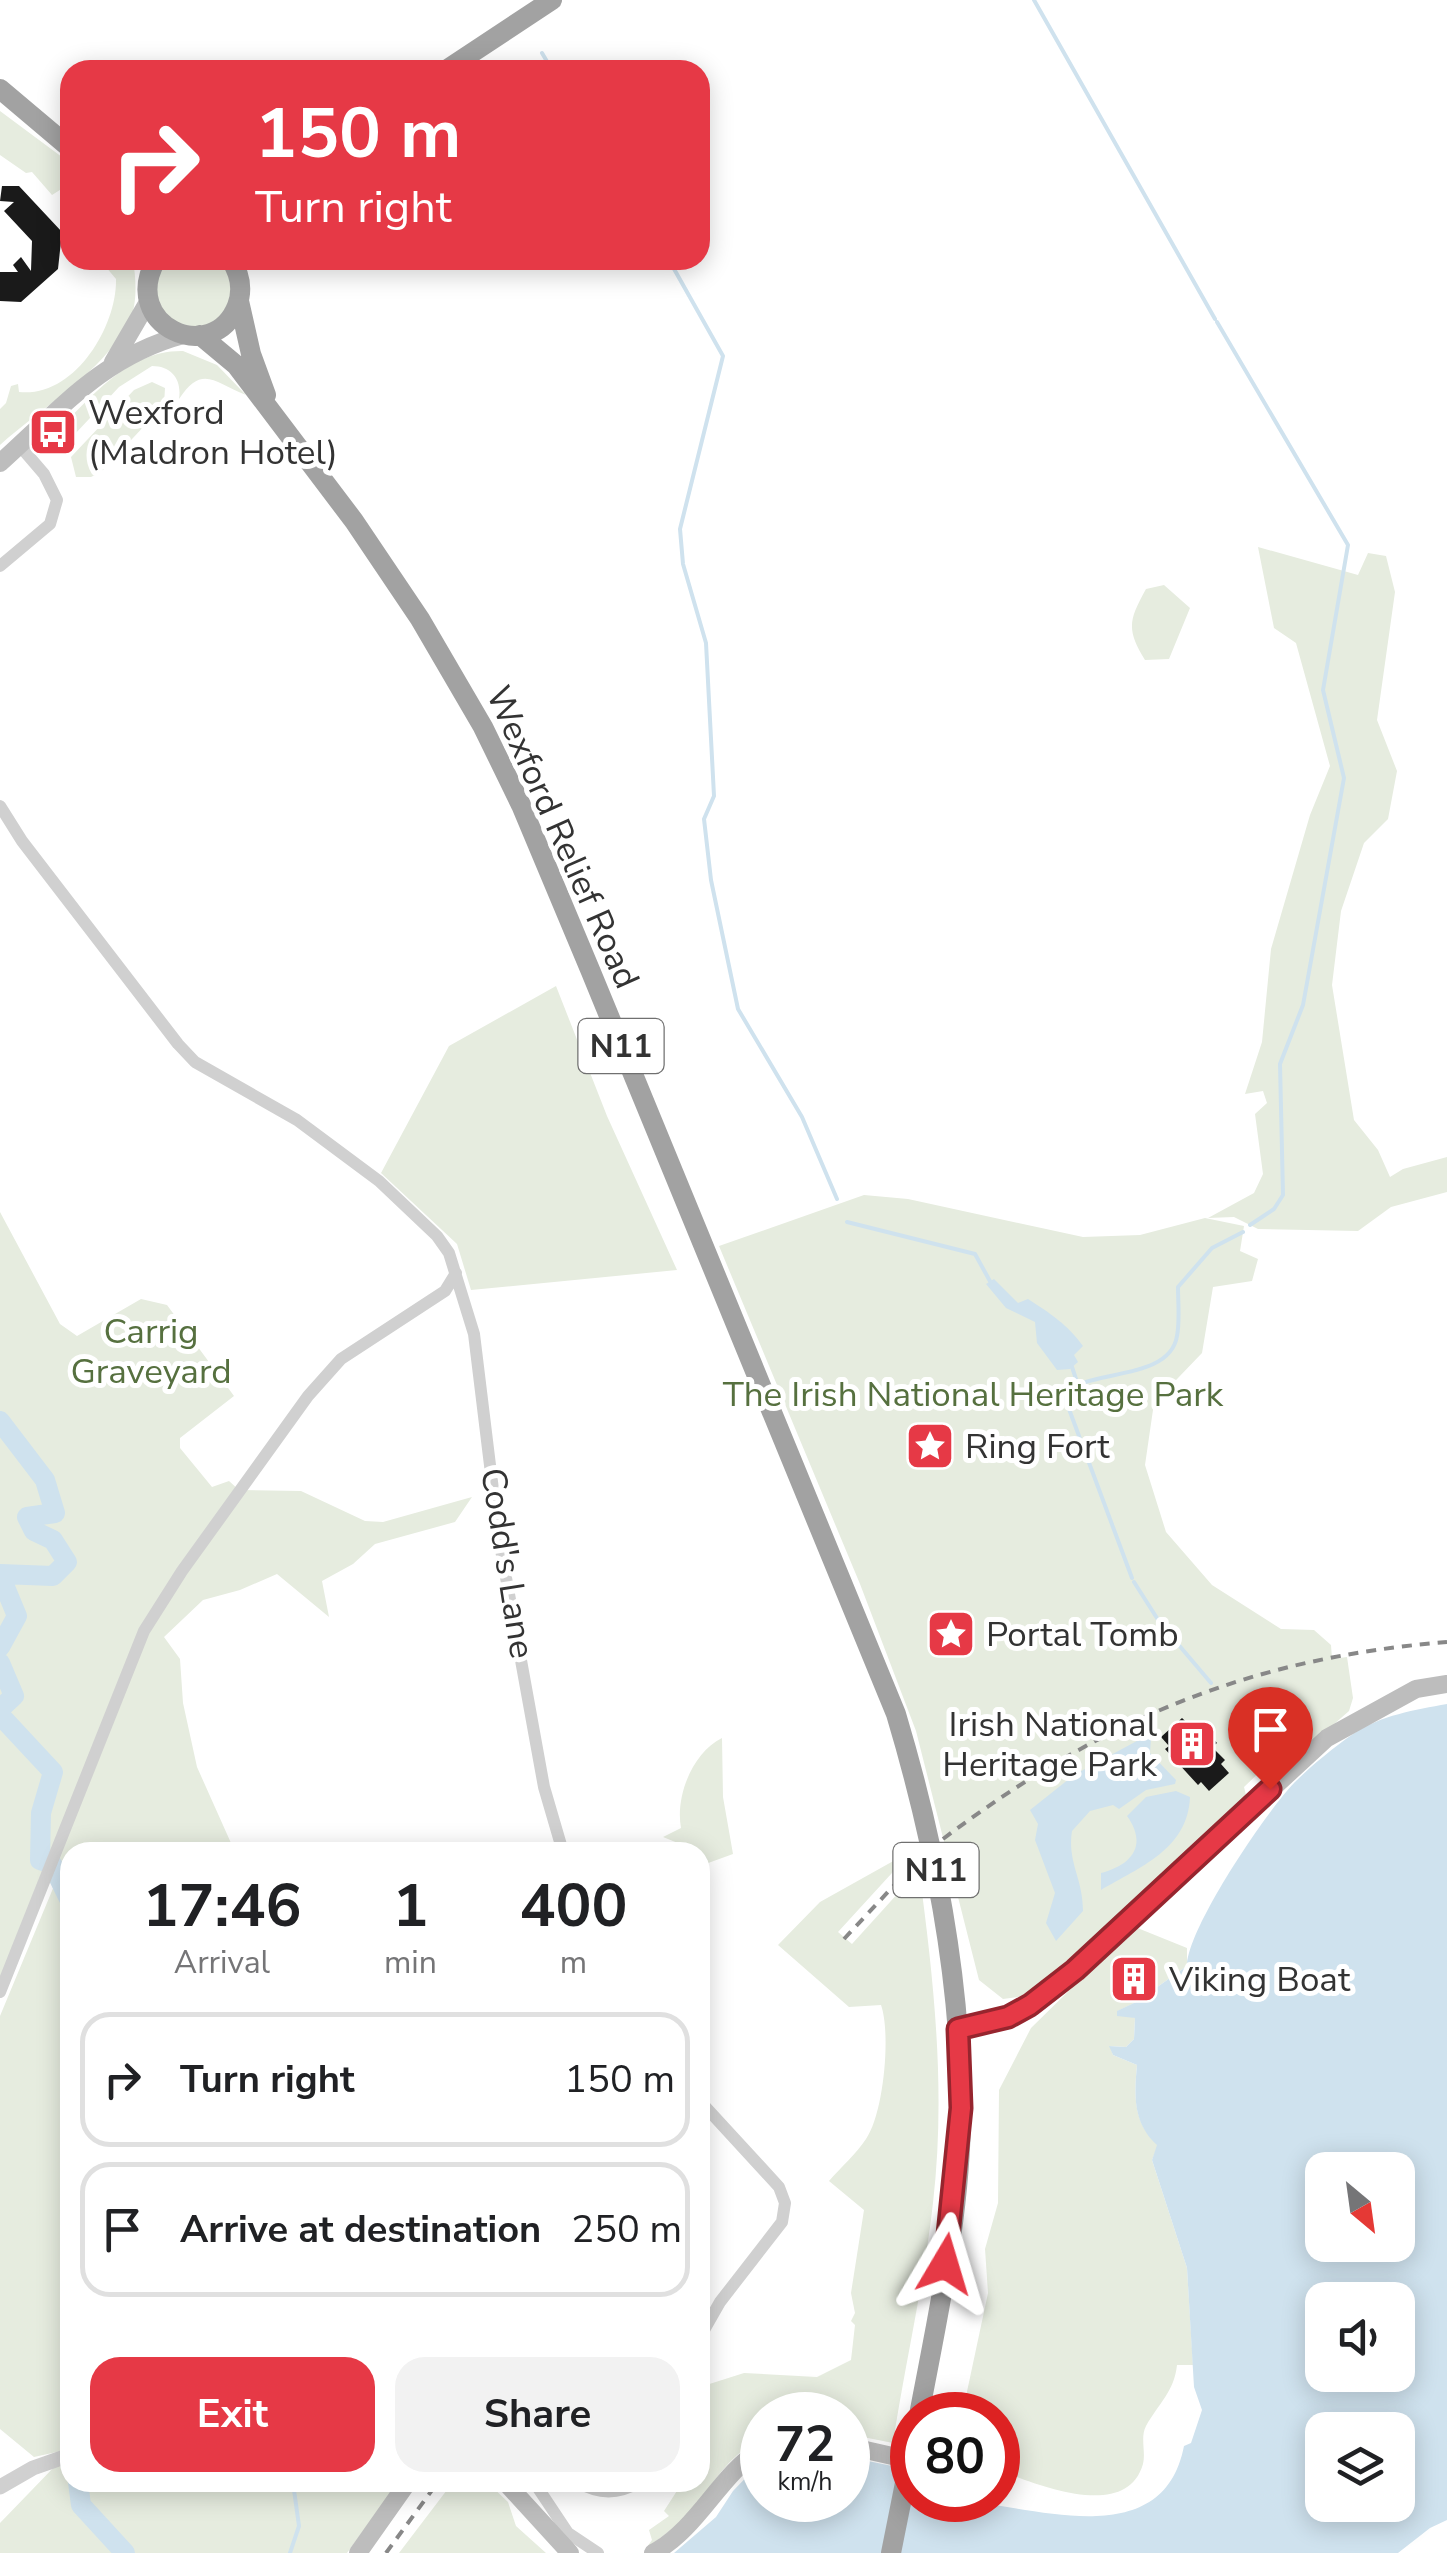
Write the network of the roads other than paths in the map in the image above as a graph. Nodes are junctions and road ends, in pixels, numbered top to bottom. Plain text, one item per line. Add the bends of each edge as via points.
1 (552, 0) edge
2 (461, 60) edge
3 (0, 89) edge
4 (60, 140) edge
5 (150, 270) edge
6 (239, 270) edge
7 (239, 301) junction
8 (148, 302) junction
9 (192, 335) junction
10 (112, 362) junction
11 (274, 416) junction
12 (20, 446) junction
13 (0, 463) edge
14 (0, 566) edge
15 (0, 806) edge
16 (456, 1273) junction
17 (1447, 1684) edge
18 (61, 1842) edge
19 (560, 1842) edge
20 (60, 1845) edge
21 (0, 1992) edge
22 (958, 2029) junction
23 (710, 2112) edge
24 (710, 2320) edge
25 (923, 2392) edge
26 (60, 2459) edge
27 (740, 2467) edge
28 (0, 2487) edge
29 (401, 2492) edge
30 (514, 2492) edge
31 (541, 2492) edge
32 (897, 2522) edge
33 (358, 2553) edge
34 (570, 2553) edge
35 (598, 2553) edge
36 (653, 2553) edge
37 (891, 2553) edge

1 - 2 highway
3 - 4 highway
5 - 8 highway
6 - 7 highway, Wexford Relief Road
7 - 9 highway via 225,324
7 - 11 highway, Wexford Relief Road / N11
8 - 9 highway, Wexford Relief Road via 160,322
8 - 10 main road
9 - 10 main road via 152,343
9 - 11 highway, Wexford Relief Road / N11 via 236,365
10 - 12 main road
11 - 22 highway, Wexford Relief Road / N11 via 420,619 483,727 535,838 896,1714 943,1900
12 - 13 main road
12 - 14 street via 57,500 50,524
15 - 16 street, Codd's Lane via 195,1062 297,1120 378,1181 437,1236
16 - 18 street via 445,1291 341,1359 182,1571 144,1631
16 - 19 street, Codd's Lane via 474,1334 499,1538
17 - 22 main road via 1416,1689 1327,1738 1075,1970 1008,2017
20 - 21 street
22 - 25 highway, Wexford Relief Road / N11 via 955,2186
23 - 24 street via 785,2203 782,2222
26 - 28 street
27 - 36 main road via 690,2526
29 - 33 main road
30 - 34 main road
31 - 35 street via 568,2533
32 - 37 highway

